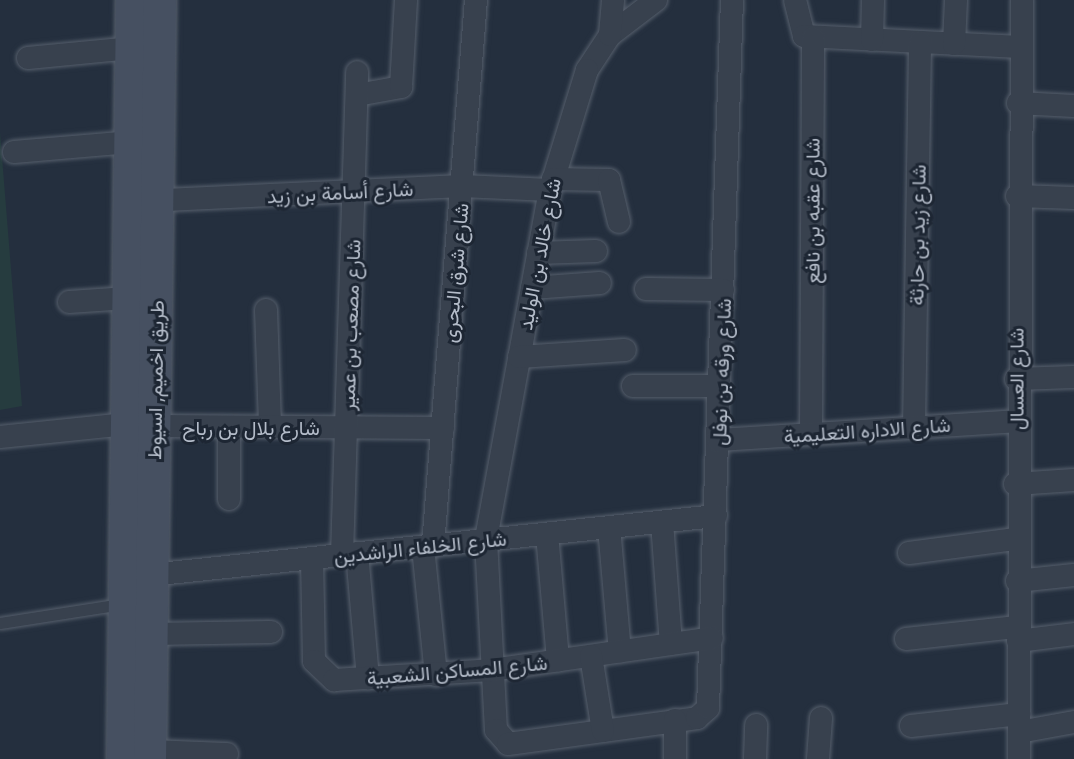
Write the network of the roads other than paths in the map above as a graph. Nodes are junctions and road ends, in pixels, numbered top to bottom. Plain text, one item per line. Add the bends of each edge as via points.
1 (132, 0) edge
2 (160, 0) edge
3 (406, 0) edge
4 (476, 0) edge
5 (613, 0) edge
6 (656, 0) edge
7 (732, 0) edge
8 (795, 0) edge
9 (873, 0) edge
10 (956, 0) edge
11 (1022, 0) edge
12 (610, 35) junction
13 (813, 38) junction
14 (872, 40) junction
15 (920, 42) junction
16 (954, 44) junction
17 (1020, 47) junction
18 (131, 48) junction
19 (28, 58) dead end
20 (1018, 103) junction
21 (1074, 106) edge
22 (130, 142) junction
23 (14, 152) dead end
24 (552, 184) junction
25 (462, 186) junction
26 (354, 191) junction
27 (1017, 196) junction
28 (1074, 198) edge
29 (144, 201) junction
30 (619, 222) dead end
31 (596, 251) dead end
32 (538, 253) junction
33 (600, 283) dead end
34 (532, 288) junction
35 (646, 289) dead end
36 (723, 290) junction
37 (128, 298) junction
38 (69, 302) dead end
39 (266, 310) dead end
40 (625, 350) dead end
41 (519, 357) junction
42 (141, 359) junction
43 (1074, 377) edge
44 (1016, 379) junction
45 (633, 386) dead end
46 (720, 386) junction
47 (1016, 421) junction
48 (141, 425) junction
49 (229, 427) junction
50 (270, 427) junction
51 (914, 427) junction
52 (346, 428) junction
53 (443, 428) junction
54 (811, 433) junction
55 (0, 437) edge
56 (718, 440) junction
57 (1074, 480) edge
58 (1015, 484) junction
59 (229, 499) dead end
60 (716, 516) junction
61 (662, 522) junction
62 (609, 527) junction
63 (547, 534) junction
64 (1016, 539) junction
65 (486, 540) junction
66 (428, 546) junction
67 (909, 553) dead end
68 (350, 554) junction
69 (312, 558) junction
70 (1074, 575) edge
71 (1017, 581) junction
72 (139, 589) junction
73 (0, 623) edge
74 (271, 632) dead end
75 (152, 634) junction
76 (1018, 634) junction
77 (1074, 634) edge
78 (712, 638) junction
79 (906, 639) dead end
80 (671, 644) junction
81 (620, 652) junction
82 (591, 656) junction
83 (558, 661) junction
84 (491, 670) junction
85 (137, 674) junction
86 (436, 675) junction
87 (368, 679) junction
88 (821, 718) dead end
89 (675, 720) junction
90 (1074, 722) edge
91 (1019, 723) junction
92 (756, 725) dead end
93 (911, 726) dead end
94 (603, 731) junction
95 (227, 754) dead end
96 (141, 756) edge
97 (675, 759) edge
98 (755, 759) edge
99 (818, 759) edge
100 (1019, 759) edge

1 - 18 street, طريق اخميم, اسيوط
2 - 29 street, طريق اخميم, اسيوط
3 - 26 street, شارع مصعب بن عمير via 401,87 357,83
4 - 25 street, شارع شرق البحرى
5 - 12 street
6 - 12 street, شارع خالد بن الوليد
7 - 36 street, شارع ورقه بن نوفل
8 - 13 street via 797,30
9 - 14 street
10 - 16 street
11 - 17 street, شارع العسال
12 - 24 street, شارع خالد بن الوليد via 572,107
13 - 14 street
13 - 54 street, شارع عقبه بن نافع
14 - 15 street
15 - 16 street
15 - 51 street, شارع زيد بن حارثة
16 - 17 street
17 - 20 street, شارع العسال
18 - 19 street
18 - 22 street, طريق اخميم, اسيوط
20 - 21 street
20 - 27 street, شارع العسال
22 - 23 street
22 - 29 street, طريق اخميم, اسيوط
24 - 25 street, شارع أسامة بن زيد
24 - 30 street, شارع أسامة بن زيد via 613,182
24 - 32 street, شارع خالد بن الوليد
25 - 26 street, شارع أسامة بن زيد
25 - 53 street, شارع شرق البحرى
26 - 29 street, شارع أسامة بن زيد
26 - 52 street, شارع مصعب بن عمير
27 - 28 street
27 - 44 street, شارع العسال
29 - 37 street, طريق اخميم, اسيوط
29 - 42 street, طريق اخميم, اسيوط
31 - 32 street
32 - 34 street, شارع خالد بن الوليد
33 - 34 street
34 - 41 street, شارع خالد بن الوليد
35 - 36 street
36 - 46 street, شارع ورقه بن نوفل
37 - 38 street
37 - 42 street, طريق اخميم, اسيوط
39 - 50 street
40 - 41 street
41 - 65 street, شارع خالد بن الوليد
42 - 48 street, طريق اخميم, اسيوط
43 - 44 street
44 - 47 street, شارع العسال
45 - 46 street
46 - 56 street, شارع ورقه بن نوفل
47 - 51 street, شارع الاداره التعليمية
47 - 58 street, شارع العسال
48 - 49 street, شارع بلال بن رباح
48 - 55 street, شارع بلال بن رباح
48 - 72 street, طريق اخميم, اسيوط
49 - 50 street, شارع بلال بن رباح
49 - 59 street
50 - 52 street, شارع بلال بن رباح
51 - 54 street, شارع الاداره التعليمية
52 - 53 street, شارع بلال بن رباح
52 - 68 street, شارع مصعب بن عمير
53 - 66 street, شارع شرق البحرى
54 - 56 street, شارع الاداره التعليمية
56 - 60 street, شارع ورقه بن نوفل
57 - 58 street
58 - 64 street, شارع العسال
60 - 61 street, شارع الخلفاء الراشدين
60 - 78 street, شارع ورقه بن نوفل
61 - 62 street, شارع الخلفاء الراشدين
61 - 80 street
62 - 63 street, شارع الخلفاء الراشدين
62 - 81 street
63 - 65 street, شارع الخلفاء الراشدين
63 - 83 street
64 - 67 street
64 - 71 street, شارع العسال
65 - 66 street, شارع الخلفاء الراشدين
65 - 84 street, شارع خالد بن الوليد
66 - 68 street, شارع الخلفاء الراشدين
66 - 86 street, شارع شرق البحرى
68 - 69 street, شارع الخلفاء الراشدين
68 - 87 street, شارع مصعب بن عمير
69 - 72 street, شارع الخلفاء الراشدين
69 - 87 street, شارع المساكن الشعبية via 317,671 334,680
70 - 71 street
71 - 76 street, شارع العسال
72 - 73 lane
72 - 75 street, طريق اخميم, اسيوط
72 - 85 street, طريق اخميم, اسيوط
74 - 75 street
75 - 85 street, طريق اخميم, اسيوط
76 - 77 street
76 - 79 street
76 - 91 street, شارع العسال
78 - 80 street, شارع المساكن الشعبية
78 - 89 street, شارع ورقه بن نوفل via 708,708
80 - 81 street, شارع المساكن الشعبية
81 - 82 street, شارع المساكن الشعبية
82 - 83 street, شارع المساكن الشعبية
82 - 94 street
83 - 84 street, شارع المساكن الشعبية
84 - 86 street, شارع المساكن الشعبية
84 - 94 street, شارع خالد بن الوليد via 496,730 508,744
85 - 96 street, طريق اخميم, اسيوط
86 - 87 street, شارع المساكن الشعبية
88 - 99 street
89 - 94 street
89 - 97 street
90 - 91 street
91 - 93 street
91 - 100 street, شارع العسال
92 - 98 street
95 - 96 street

